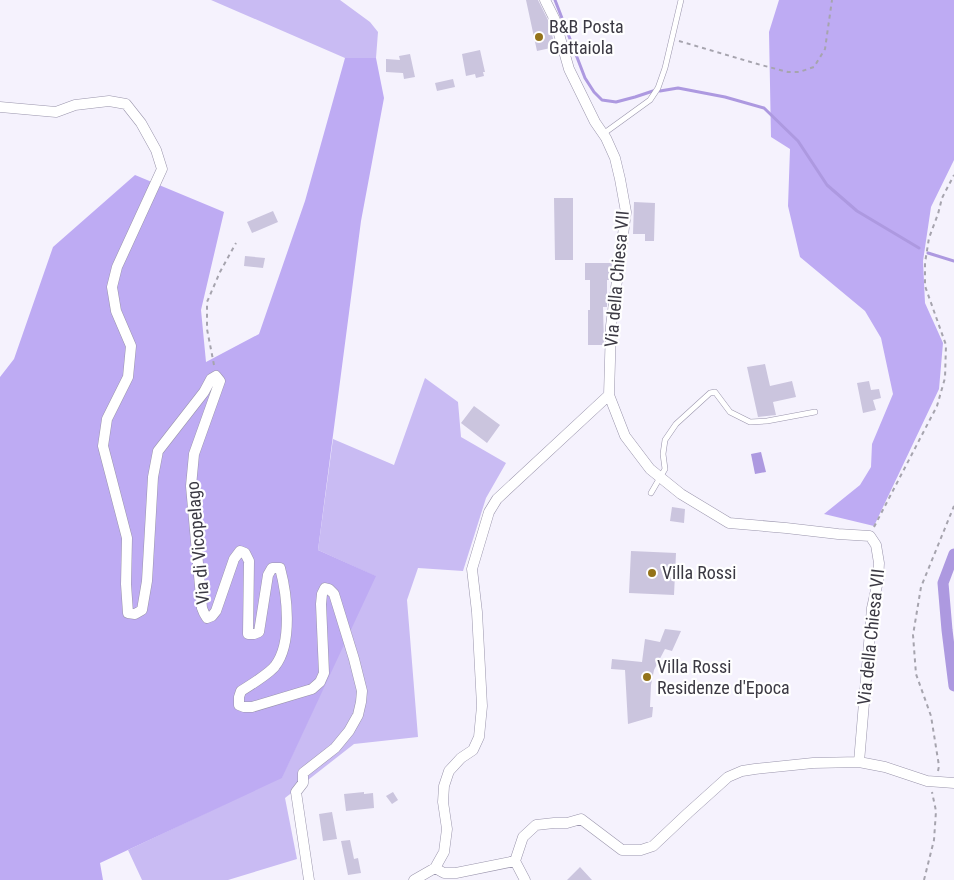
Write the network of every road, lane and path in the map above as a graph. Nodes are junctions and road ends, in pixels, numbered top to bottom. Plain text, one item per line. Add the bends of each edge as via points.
1 (545, 0) edge
2 (681, 0) edge
3 (832, 0) edge
4 (672, 39) junction
5 (0, 107) edge
6 (603, 134) junction
7 (954, 175) edge
8 (236, 243) dead end
9 (211, 379) junction
10 (609, 395) junction
11 (815, 412) dead end
12 (660, 477) junction
13 (651, 493) dead end
14 (954, 506) edge
15 (870, 536) junction
16 (859, 762) junction
17 (933, 782) junction
18 (954, 783) edge
19 (515, 861) junction
20 (435, 868) junction
21 (309, 880) edge
22 (414, 880) edge
23 (525, 880) edge
24 (924, 880) edge

1 - 6 street, Via della Chiesa VII via 555,20 569,69
2 - 4 lane
3 - 4 path via 825,49 814,67 800,72 788,72
4 - 6 lane via 658,88 650,100
5 - 9 street via 56,112 75,105 109,101 126,104 156,150 162,169 117,267 112,287 116,311 131,346 128,377 108,420 103,446 127,538 128,613 142,610 146,591 153,477 158,451
6 - 10 street, Via della Chiesa VII via 615,158 626,212 611,326
7 - 15 path via 942,198 925,263 925,286 946,345 946,378 937,406
8 - 9 path via 207,302 207,329 214,367
9 - 21 street, Via di Vicopelago via 216,376 220,381 194,454 191,486 204,613 207,618 216,611 234,559 240,551 249,561 248,634 259,632 268,575 272,568 280,568 284,583 287,620 281,656 274,668 241,692 239,705 252,707 312,688 320,682 324,673 321,604 325,588 334,594 362,690 358,715 349,731 335,748 304,773 303,784 296,792
10 - 12 street, Via della Chiesa VII via 625,436
10 - 20 street via 497,499 490,512 472,569 477,612 481,726 473,750 460,758 449,771 444,786 447,829 444,852
11 - 12 lane via 750,422 730,412 715,392 710,393 676,424 665,440 665,469
12 - 13 lane
12 - 15 street, Via della Chiesa VII via 729,523
14 - 17 path via 921,587 913,636 916,674 931,716 939,766
15 - 16 street, Via della Chiesa VII via 876,545 879,563
16 - 17 street
16 - 19 street via 742,771 728,777 654,846 641,850 622,850 581,819 536,825 523,837
17 - 18 street
17 - 24 path via 934,840
19 - 20 street via 456,873 444,873
19 - 23 street
20 - 22 street

